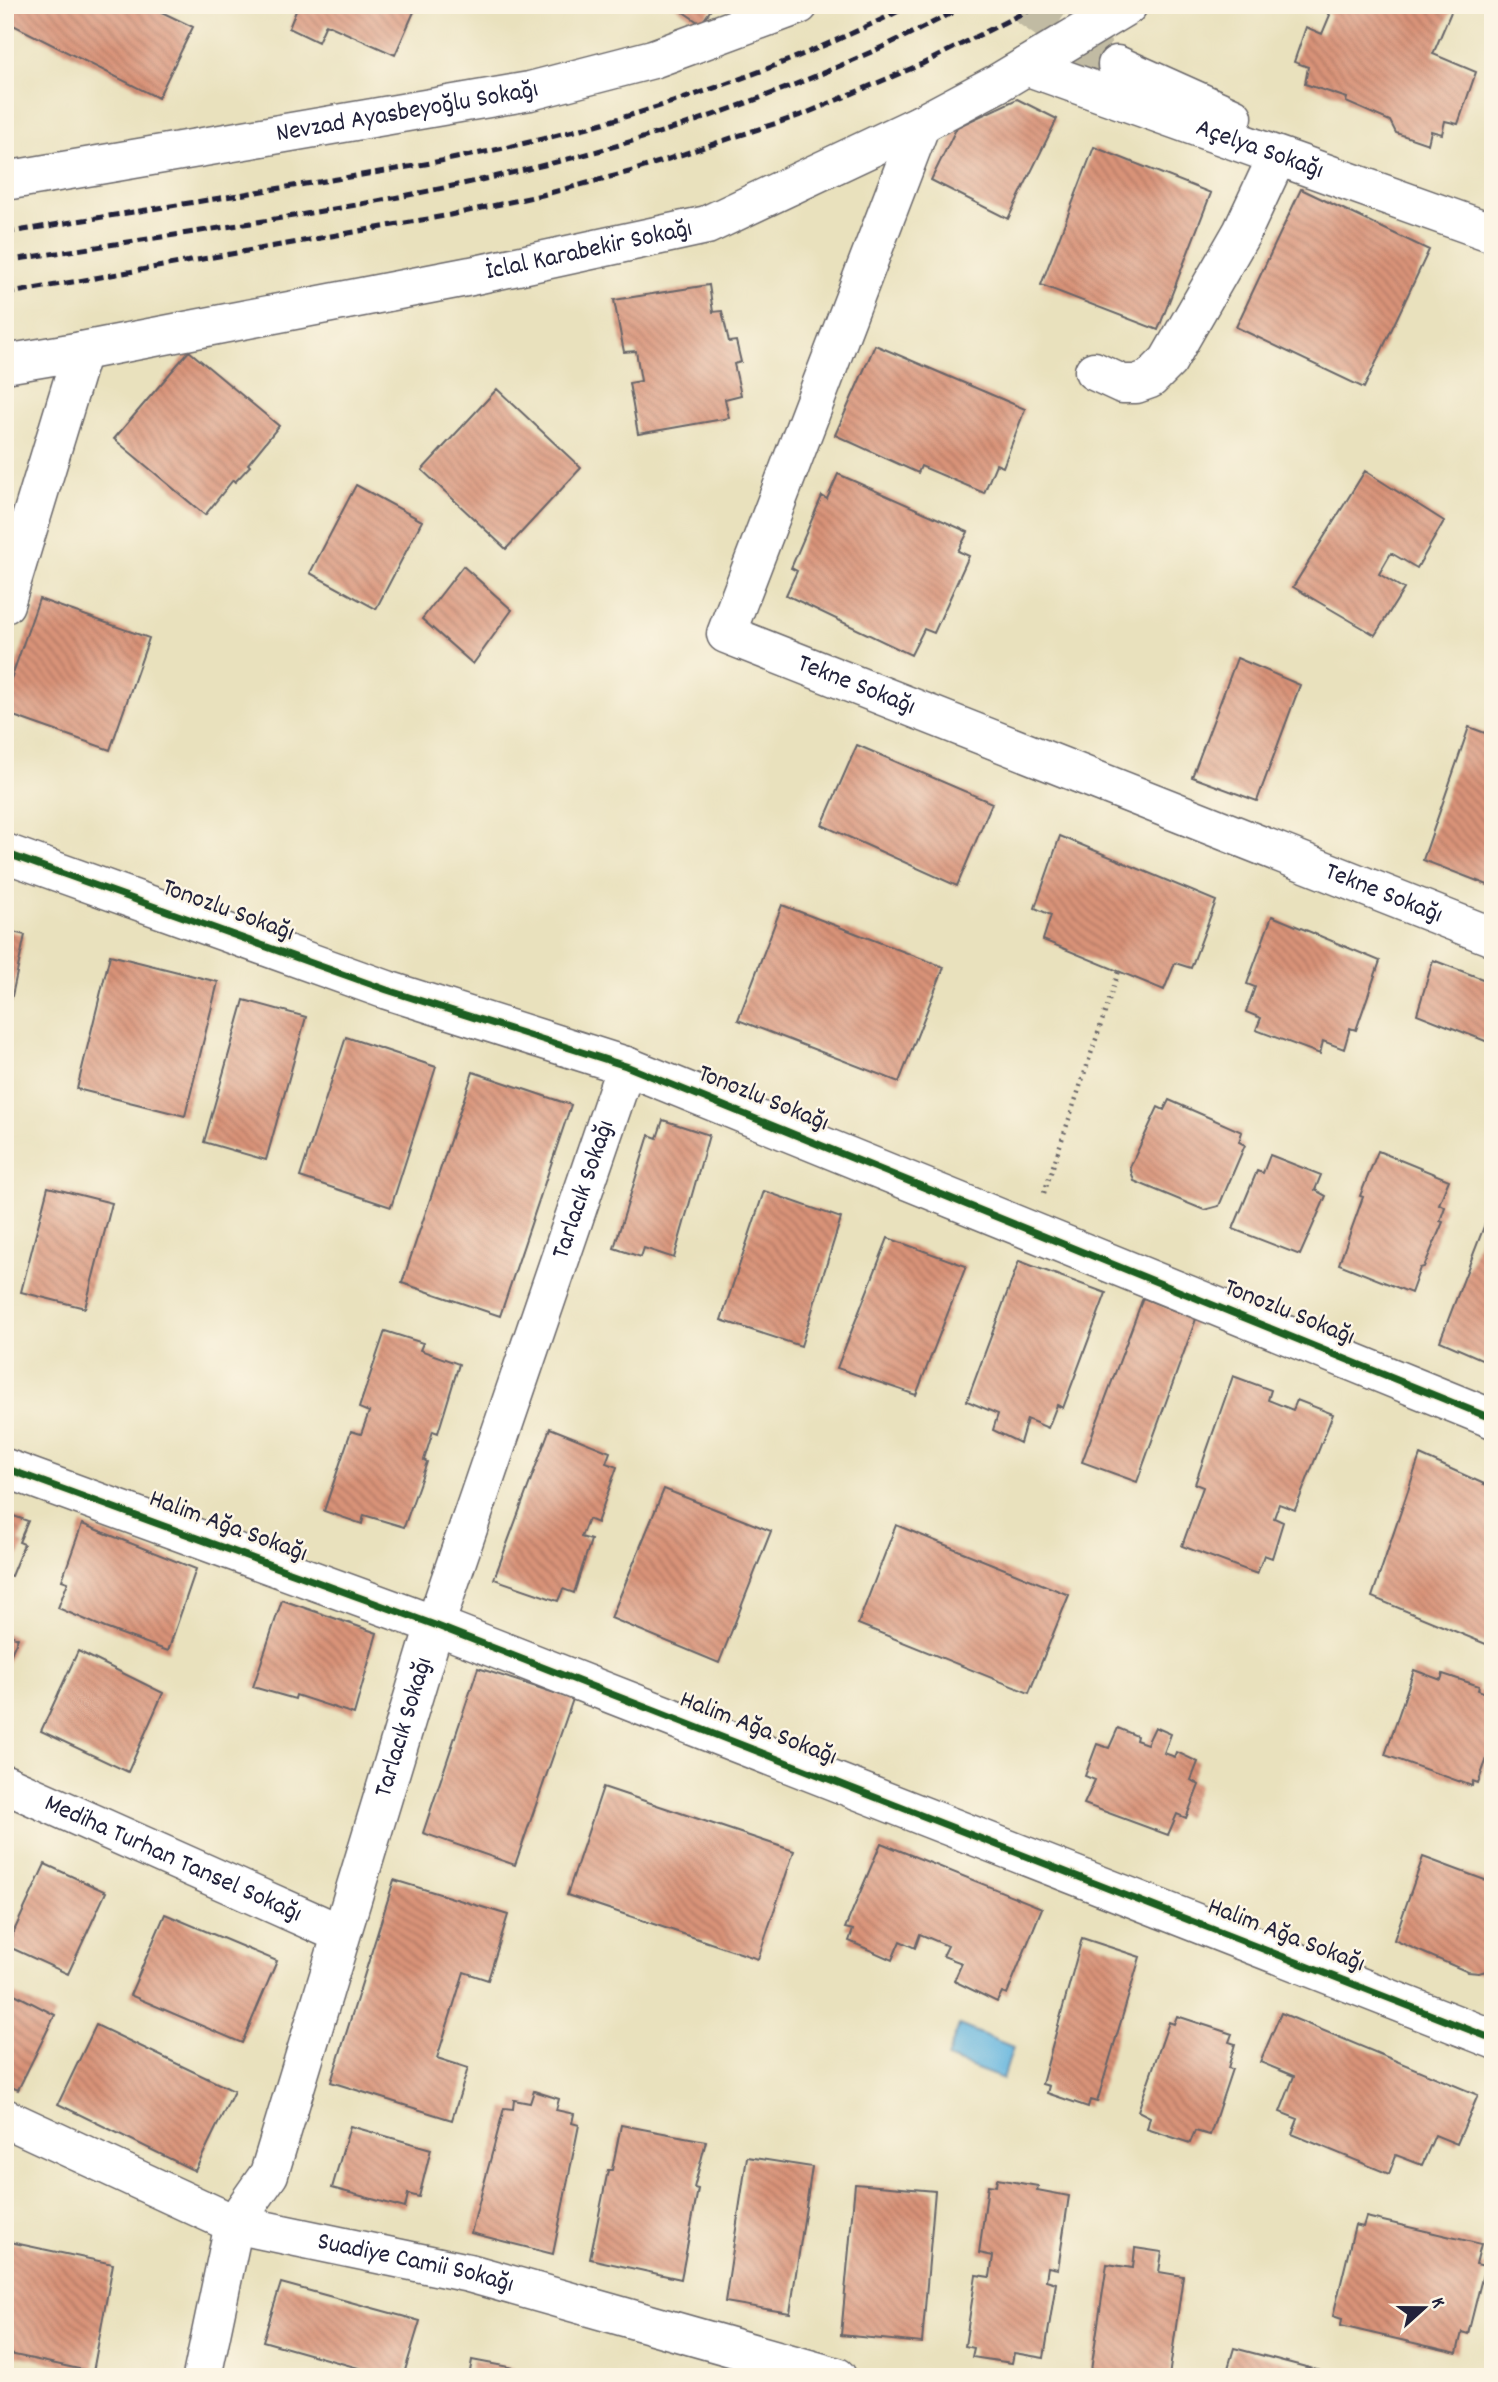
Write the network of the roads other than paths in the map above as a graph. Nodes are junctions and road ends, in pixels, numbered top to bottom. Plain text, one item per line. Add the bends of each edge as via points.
1 (799, 5) edge
2 (1128, 5) edge
3 (1117, 65) tunnel mouth
4 (1026, 66) junction
5 (920, 124) junction
6 (1280, 158) junction
7 (5, 181) edge
8 (1491, 232) edge
9 (82, 351) junction
10 (5, 364) edge
11 (1094, 371) dead end
12 (5, 604) edge
13 (5, 853) edge
14 (1493, 937) edge
15 (626, 1066) junction
16 (1493, 1419) edge
17 (5, 1468) edge
18 (435, 1625) junction
19 (5, 1784) edge
20 (341, 1934) junction
21 (1493, 2039) edge
22 (5, 2118) edge
23 (234, 2224) junction
24 (202, 2377) edge
25 (838, 2377) edge

1 - 7 street, Nevzad Ayasbeyoğlu Sokağı via 653,59 530,91
2 - 4 street, İclal Karabekir Sokağı
3 - 8 street
4 - 5 street, İclal Karabekir Sokağı
4 - 6 street, Açelya Sokağı
5 - 9 street, İclal Karabekir Sokağı via 707,225
5 - 14 street, Tekne Sokağı via 726,634
6 - 8 street, Açelya Sokağı
6 - 11 street via 1168,361 1150,379 1136,384 1122,384
9 - 10 street, İclal Karabekir Sokağı
9 - 12 street
13 - 15 street, Tonozlu Sokağı via 387,990
15 - 16 street, Tonozlu Sokağı
15 - 18 street, Tarlacık Sokağı
17 - 18 street, Halim Ağa Sokağı
18 - 20 street, Tarlacık Sokağı
18 - 21 street, Halim Ağa Sokağı
19 - 20 street, Mediha Turhan Tansel Sokağı
20 - 23 street, Tarlacık Sokağı via 269,2174
22 - 23 street, Suadiye Camii Sokağı
23 - 24 street
23 - 25 street, Suadiye Camii Sokağı via 469,2273

